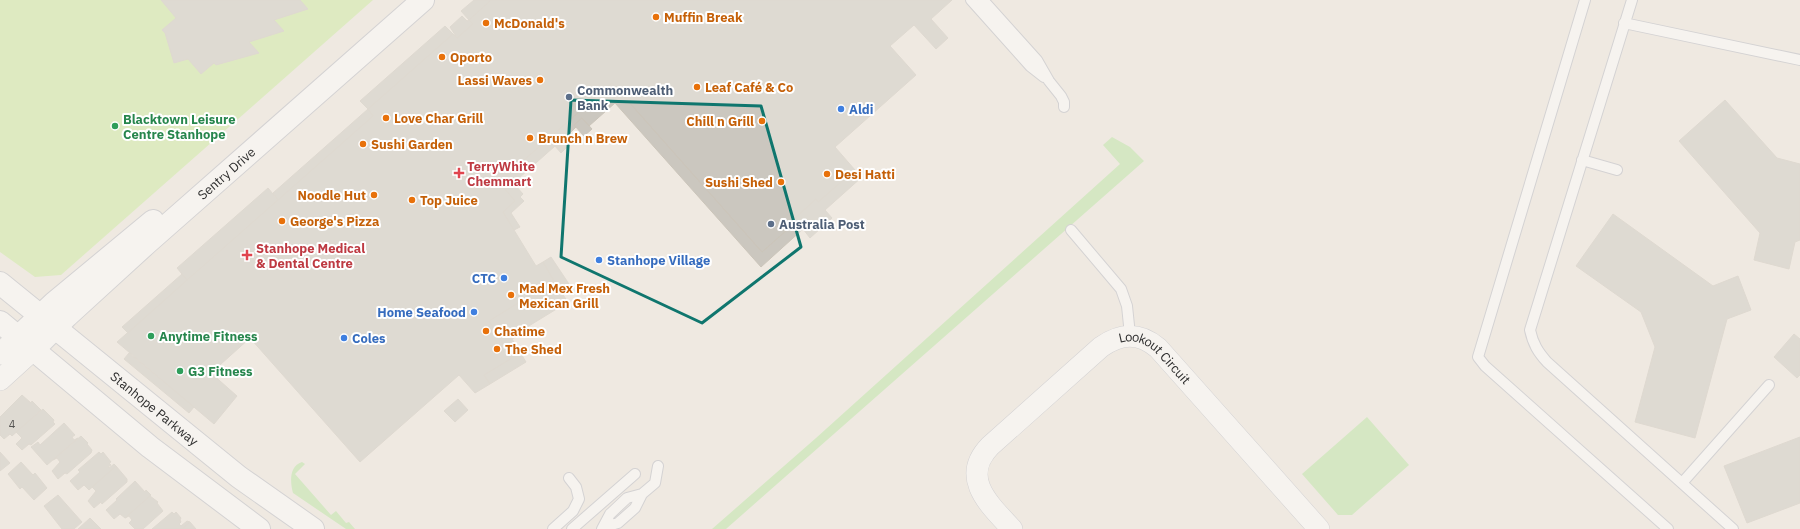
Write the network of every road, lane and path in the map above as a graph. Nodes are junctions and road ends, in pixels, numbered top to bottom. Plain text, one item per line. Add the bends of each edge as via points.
1 (405, 0) edge
2 (423, 0) edge
3 (971, 0) edge
4 (983, 0) edge
5 (1585, 0) edge
6 (1632, 0) edge
7 (1624, 23) junction
8 (1800, 60) edge
9 (1049, 81) junction
10 (1064, 107) dead end
11 (1582, 160) junction
12 (1617, 170) dead end
13 (1071, 230) dead end
14 (0, 283) edge
15 (0, 322) edge
16 (48, 322) junction
17 (1130, 335) junction
18 (25, 344) junction
19 (0, 354) edge
20 (0, 380) edge
21 (1769, 386) dead end
22 (658, 466) dead end
23 (635, 474) dead end
24 (569, 478) dead end
25 (1682, 483) junction
26 (603, 528) edge
27 (259, 529) edge
28 (313, 529) edge
29 (553, 529) edge
30 (572, 529) edge
31 (1012, 529) edge
32 (1319, 529) edge
33 (1668, 529) edge
34 (1733, 529) edge

1 - 16 street, Sentry Drive via 199,184 126,242
2 - 16 street, Sentry Drive via 148,244
3 - 9 lane via 1030,66
4 - 9 lane via 1037,60
5 - 33 lane via 1478,357
6 - 7 lane
7 - 8 lane
7 - 11 lane
9 - 10 lane via 1062,96
11 - 12 lane
11 - 25 lane via 1530,330 1533,342 1538,353 1547,362
13 - 17 lane via 1121,289 1127,306
14 - 16 street, Stanhope Parkway
15 - 18 street
16 - 18 street, Sentry Drive
16 - 28 street, Stanhope Parkway via 239,477
17 - 31 street, Lookout Circuit via 1116,338 1101,347 982,456 977,471 980,490
17 - 32 street, Lookout Circuit via 1143,337 1158,348
18 - 19 street
18 - 20 street
18 - 27 street via 150,447
21 - 25 lane
22 - 26 lane via 656,483 642,494 628,498 610,514
23 - 30 lane
24 - 29 lane via 576,487 579,499 573,511
25 - 34 lane

